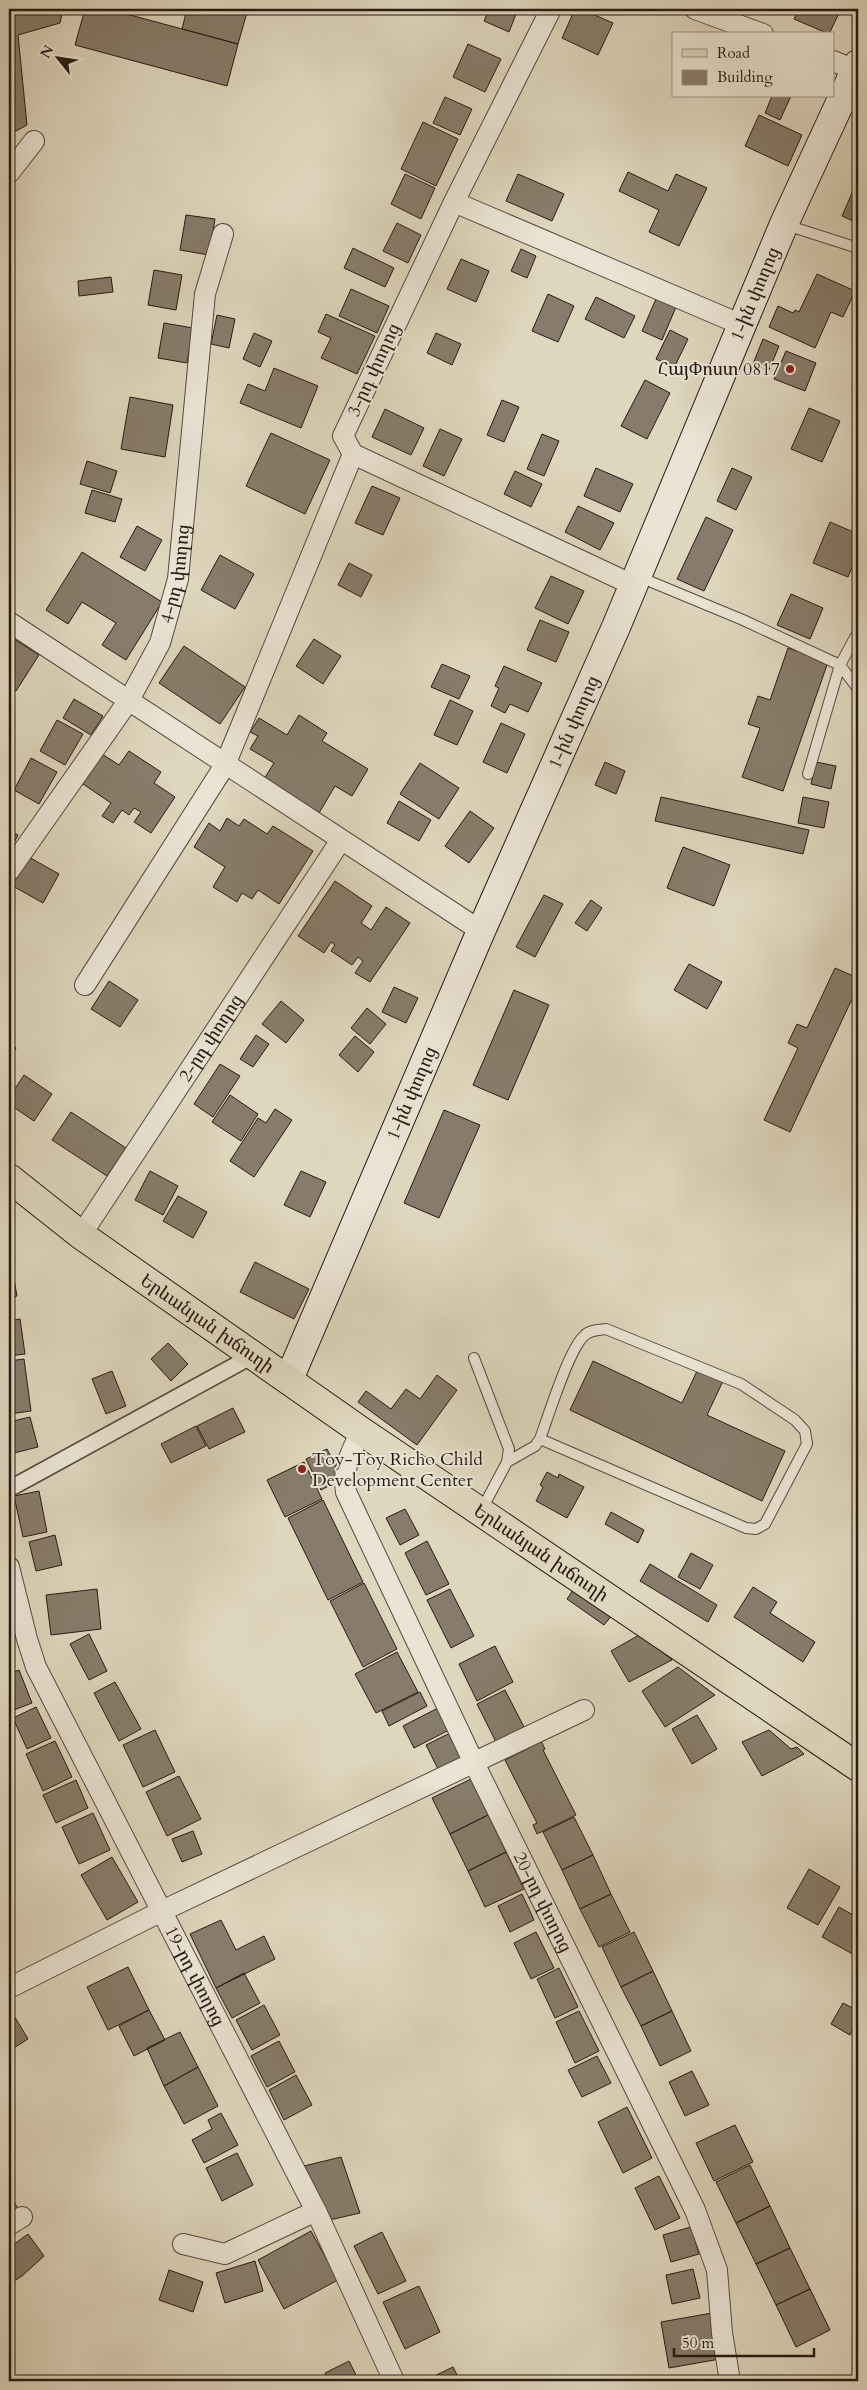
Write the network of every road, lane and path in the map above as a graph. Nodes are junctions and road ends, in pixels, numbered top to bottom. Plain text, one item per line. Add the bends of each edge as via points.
1 (551, 9) edge
2 (695, 9) edge
3 (758, 32) edge
4 (849, 65) edge
5 (34, 141) dead end
6 (9, 173) edge
7 (454, 202) junction
8 (784, 224) junction
9 (224, 234) dead end
10 (858, 248) edge
11 (742, 326) junction
12 (353, 454) junction
13 (635, 581) junction
14 (9, 622) edge
15 (858, 632) edge
16 (840, 665) junction
17 (858, 689) edge
18 (128, 700) junction
19 (225, 765) junction
20 (808, 774) dead end
21 (341, 840) junction
22 (9, 871) edge
23 (481, 931) junction
24 (85, 985) dead end
25 (9, 1178) edge
26 (81, 1235) junction
27 (254, 1355) junction
28 (474, 1358) dead end
29 (289, 1379) junction
30 (361, 1431) junction
31 (540, 1439) junction
32 (507, 1462) junction
33 (9, 1489) edge
34 (481, 1512) junction
35 (9, 1567) edge
36 (584, 1710) dead end
37 (474, 1763) junction
38 (858, 1767) edge
39 (162, 1911) junction
40 (9, 1988) edge
41 (316, 2211) junction
42 (183, 2244) dead end
43 (394, 2381) edge
44 (730, 2381) edge

1 - 7 street, 3-րդ փողոց
2 - 3 street
4 - 8 main road, 1-ին փողոց
5 - 6 street
7 - 11 street
7 - 12 street, 3-րդ փողոց via 343,436
8 - 10 lane
8 - 11 main road, 1-ին փողոց
9 - 18 street, 4-րդ փողոց via 205,294 178,579 160,643
11 - 13 main road, 1-ին փողոց
12 - 13 street
12 - 19 street
13 - 16 lane via 743,620
13 - 23 main road, 1-ին փողոց
14 - 18 street
15 - 16 lane
16 - 17 lane
16 - 20 lane
18 - 19 street
18 - 22 street, 4-րդ փողոց
19 - 21 street
19 - 24 street
21 - 23 street
21 - 26 street, 2-րդ փողոց
23 - 29 main road, 1-ին փողոց
25 - 26 main road, Երևանյան խճուղի
26 - 27 main road, Երևանյան խճուղի
27 - 29 main road, Երևանյան խճուղի
27 - 33 street
28 - 32 lane via 509,1449
29 - 30 main road, Երևանյան խճուղի
30 - 34 main road, Երևանյան խճուղի
30 - 37 street, 20-րդ փողոց via 347,1462 346,1492
31 - 31 lane via 574,1350 584,1335 606,1329 741,1384 795,1420 805,1431 807,1444 765,1524 756,1529 746,1528
31 - 32 lane via 535,1446
32 - 34 lane
34 - 38 main road, Երևանյան խճուղի
35 - 39 street, 19-րդ փողոց via 36,1667
36 - 37 street
37 - 39 street
37 - 44 street, 20-րդ փողոց via 695,2210 717,2270
39 - 40 street
39 - 41 street, 19-րդ փողոց
41 - 42 street via 224,2254
41 - 43 street, 19-րդ փողոց

